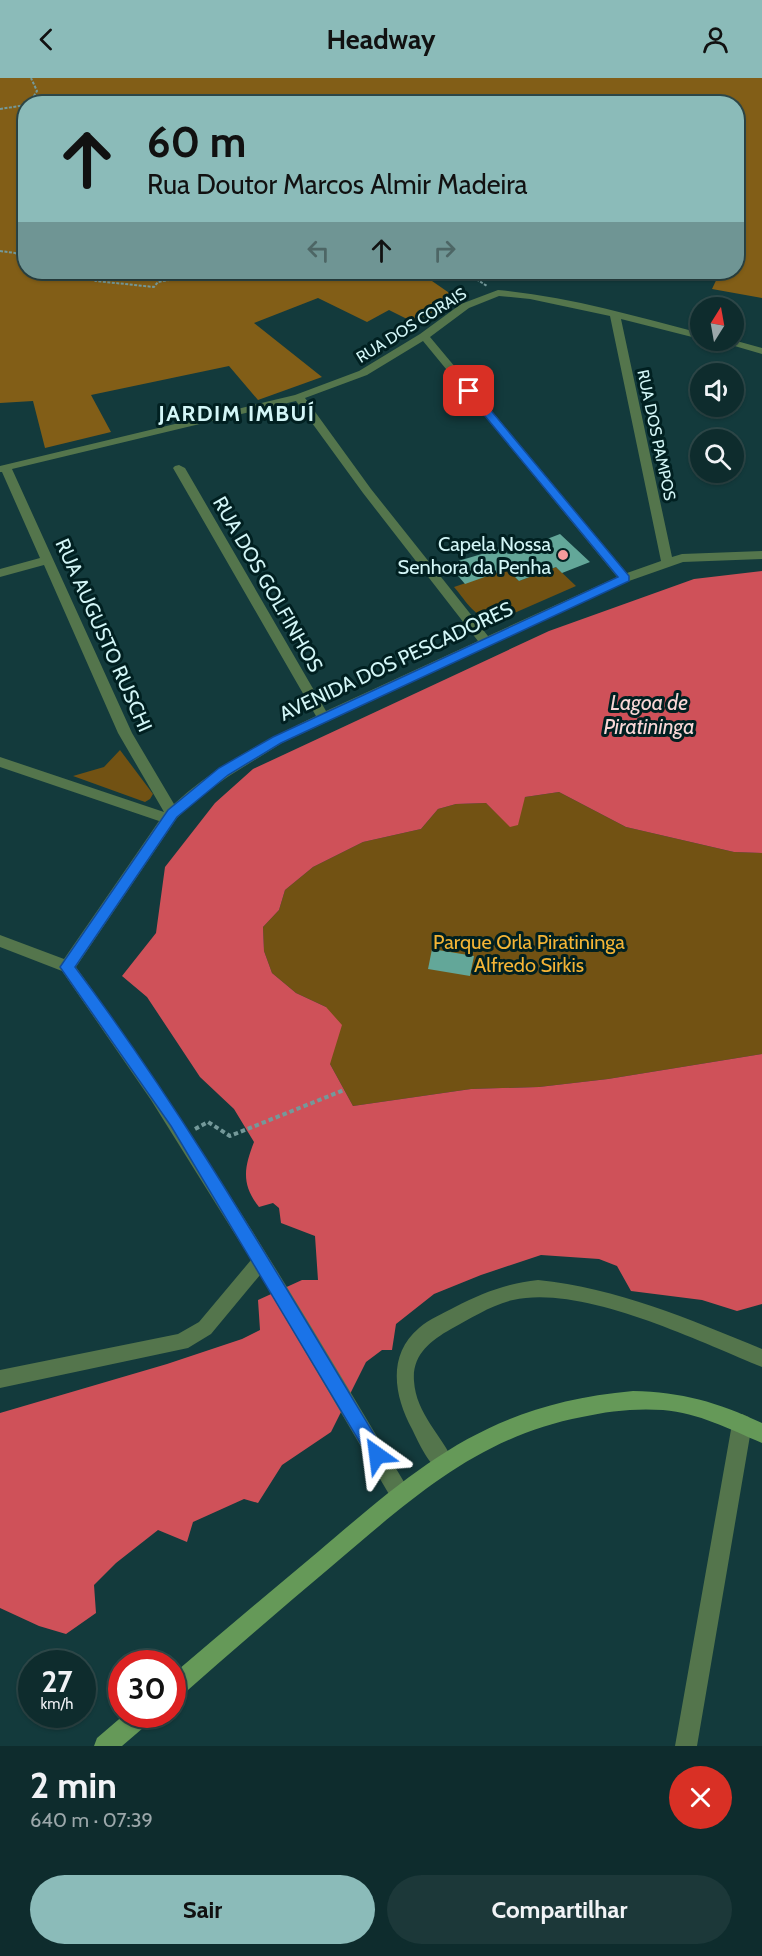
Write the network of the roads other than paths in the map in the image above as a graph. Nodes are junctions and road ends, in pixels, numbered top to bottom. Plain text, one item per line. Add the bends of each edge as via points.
1 (615, 314) junction
2 (690, 333) edge
3 (424, 336) junction
4 (744, 346) edge
5 (762, 351) edge
6 (300, 397) junction
7 (179, 468) dead end
8 (3, 469) edge
9 (762, 555) edge
10 (48, 560) junction
11 (667, 562) junction
12 (0, 573) edge
13 (625, 578) junction
14 (486, 642) junction
15 (324, 719) junction
16 (0, 762) edge
17 (170, 816) junction
18 (0, 941) edge
19 (68, 967) junction
20 (261, 1261) junction
21 (762, 1358) edge
22 (0, 1379) edge
23 (742, 1424) junction
24 (762, 1433) edge
25 (444, 1463) junction
26 (400, 1494) junction
27 (186, 1677) edge
28 (126, 1728) edge
29 (105, 1746) edge
30 (686, 1746) edge

1 - 2 street, RUA DOS CORAIS
1 - 3 street, RUA DOS CORAIS via 498,293 465,306
1 - 11 street, RUA DOS PAMPOS
3 - 6 street, RUA DOS CORAIS via 363,373
3 - 13 street
4 - 5 street
6 - 8 street, RUA DOS CORAIS
6 - 14 street via 367,492
7 - 15 street, RUA DOS GOLFINHOS
8 - 10 street, RUA AUGUSTO RUSCHI
9 - 11 street, AVENIDA DOS PESCADORES via 702,556
10 - 12 street
10 - 17 street, RUA AUGUSTO RUSCHI via 125,733
11 - 13 street, AVENIDA DOS PESCADORES
13 - 14 street, AVENIDA DOS PESCADORES
14 - 15 street, AVENIDA DOS PESCADORES
15 - 17 street, AVENIDA DOS PESCADORES via 277,740 224,771
16 - 17 street
17 - 19 street, AVENIDA DOS PESCADORES
18 - 19 street
19 - 20 street via 195,1151
20 - 22 street via 205,1328 181,1342
20 - 26 street
21 - 25 street via 588,1295 554,1289 514,1291 426,1333 407,1360 407,1400
23 - 24 street
23 - 25 street via 680,1403 644,1400 596,1404 554,1413 510,1429
23 - 30 street
25 - 26 street
26 - 27 street
28 - 29 street

